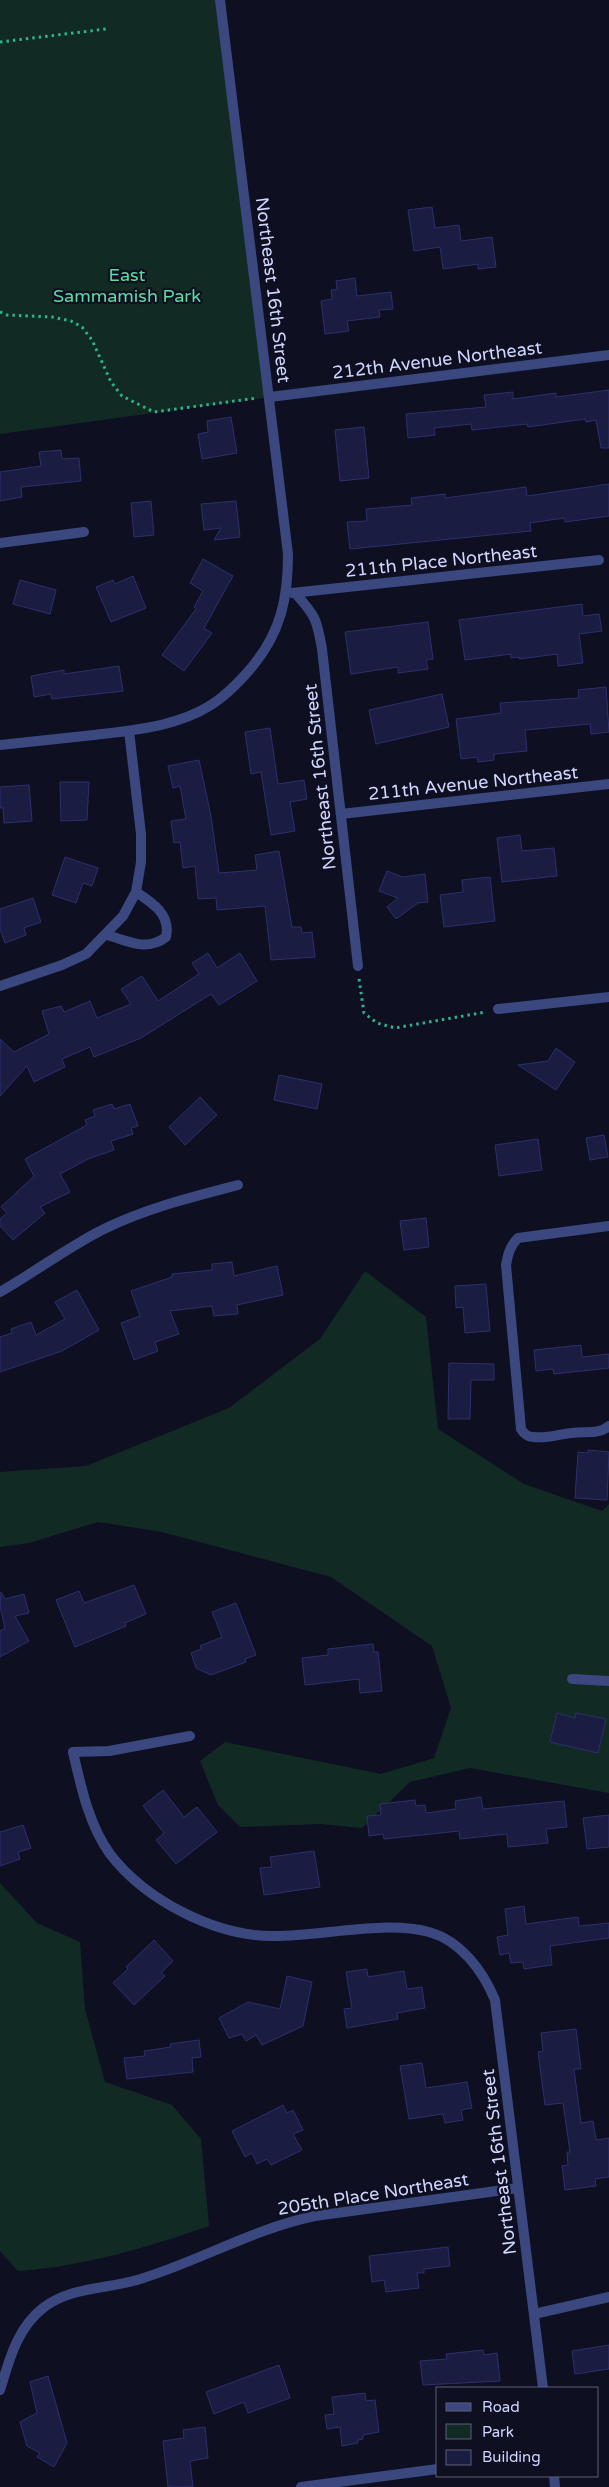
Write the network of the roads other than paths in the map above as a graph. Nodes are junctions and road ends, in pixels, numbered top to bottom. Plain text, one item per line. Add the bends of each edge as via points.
1 (220, 0) edge
2 (609, 355) edge
3 (270, 397) junction
4 (84, 532) dead end
5 (0, 543) edge
6 (599, 560) dead end
7 (290, 591) junction
8 (129, 731) junction
9 (0, 745) edge
10 (609, 784) edge
11 (341, 814) junction
12 (136, 892) junction
13 (107, 935) junction
14 (358, 966) road end
15 (0, 986) edge
16 (609, 997) edge
17 (498, 1009) road end
18 (238, 1185) dead end
19 (609, 1226) edge
20 (0, 1292) edge
21 (609, 1426) edge
22 (572, 1679) dead end
23 (609, 1681) edge
24 (190, 1736) dead end
25 (518, 2188) junction
26 (609, 2297) edge
27 (534, 2314) junction
28 (543, 2387) edge
29 (0, 2390) edge
30 (436, 2469) edge
31 (301, 2487) edge

1 - 3 street, Northeast 16th Street
2 - 3 street, 212th Avenue Northeast
3 - 7 street, Northeast 16th Street
4 - 5 street
6 - 7 street, 211th Place Northeast
7 - 8 street via 271,639 238,684 211,706 181,719
7 - 11 street, Northeast 16th Street via 314,613 318,623
8 - 9 street
8 - 12 street via 141,834
10 - 11 street, 211th Avenue Northeast
11 - 14 street, Northeast 16th Street
12 - 13 street via 123,916
12 - 13 street via 150,901 166,919 166,937 146,946
13 - 15 street via 86,954
16 - 17 street
18 - 20 street via 156,1207 105,1229 71,1246
19 - 21 street via 518,1238 513,1243 506,1265 521,1429 533,1438 591,1432
22 - 23 street
24 - 25 street, Northeast 16th Street via 109,1751 73,1752 93,1824 110,1854 132,1878 163,1900 198,1920 226,1930 275,1936 412,1928 432,1933 456,1946 488,1981 496,2000
25 - 27 street, Northeast 16th Street
25 - 29 street, 205th Place Northeast via 283,2222 150,2276 76,2292 43,2308 29,2322 14,2346
26 - 27 street
27 - 28 street, Northeast 16th Street
30 - 31 street

